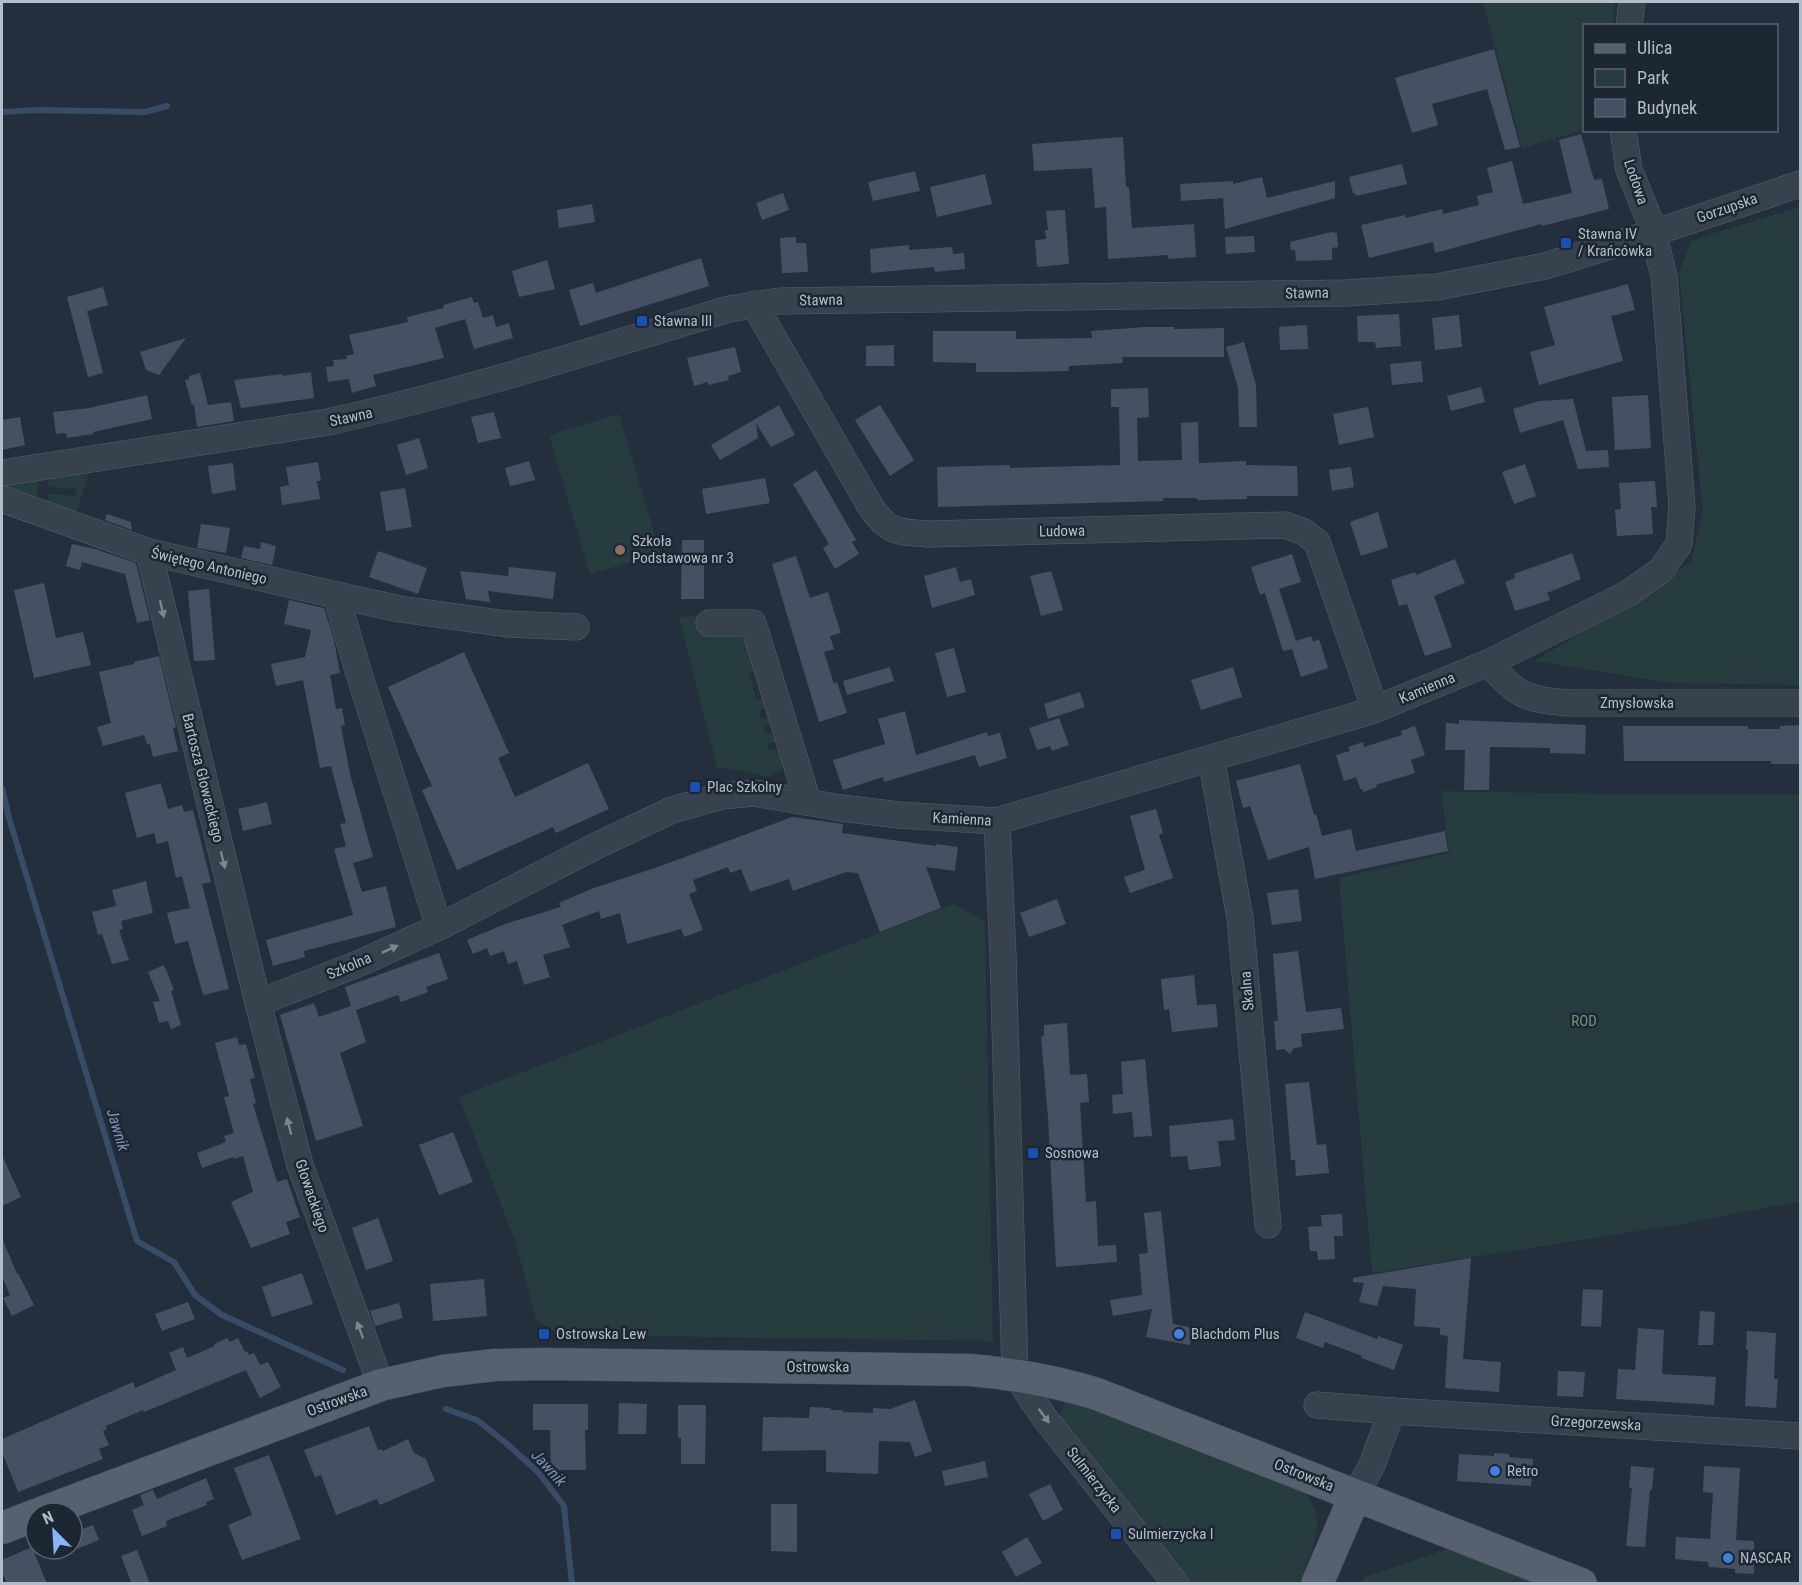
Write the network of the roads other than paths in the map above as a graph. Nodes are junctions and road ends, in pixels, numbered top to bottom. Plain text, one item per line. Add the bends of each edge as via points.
1 (1632, 2) edge
2 (1629, 24) edge
3 (1623, 132) edge
4 (1800, 184) edge
5 (1653, 233) junction
6 (754, 304) junction
7 (2, 473) edge
8 (2, 499) edge
9 (148, 552) junction
10 (336, 595) junction
11 (709, 622) dead end
12 (576, 627) dead end
13 (1488, 663) junction
14 (1800, 703) edge
15 (1375, 709) junction
16 (1211, 758) junction
17 (808, 802) junction
18 (997, 821) junction
19 (439, 927) junction
20 (258, 1003) junction
21 (1268, 1225) dead end
22 (1015, 1374) junction
23 (381, 1385) junction
24 (1317, 1405) dead end
25 (1392, 1411) junction
26 (1800, 1436) edge
27 (1355, 1496) junction
28 (73, 1501) edge
29 (24, 1520) edge
30 (2, 1528) edge
31 (1176, 1584) edge
32 (1317, 1584) edge
33 (1581, 1584) edge

1 - 2 street
3 - 5 street, Lodowa via 1629,170
4 - 5 street, Gorzupska
5 - 6 street, Stawna via 1545,266 1464,283 1410,289
5 - 13 street, Kamienna via 1664,276 1682,506 1679,544 1661,570 1627,594
6 - 7 street, Stawna via 379,411
6 - 15 street, Ludowa via 869,504 892,530 930,534 1285,525 1304,532 1317,542
8 - 9 street, Świętego Antoniego
9 - 10 street, Świętego Antoniego
9 -> 20 street, Bartosza Głowackiego
10 - 12 street, Świętego Antoniego via 507,624
10 - 19 street
11 - 17 street via 753,623
13 - 14 street, Zmysłowska via 1510,686 1526,697 1540,700
13 - 15 street, Kamienna
15 - 16 street, Kamienna
16 - 18 street, Kamienna
16 - 21 street, Skalna via 1240,918
17 - 18 street, Kamienna
17 - 19 street, Szkolna via 754,793 722,795 672,810
18 - 22 street
20 -> 19 street, Szkolna
23 -> 20 street, Głowackiego via 300,1165
22 - 23 main road, Ostrowska via 873,1367 495,1365 443,1371
22 - 27 main road, Ostrowska via 1097,1394
22 -> 31 street, Sulmierzycka via 1044,1417
23 - 28 main road, Ostrowska
24 - 25 street, Grzegorzewska
25 - 26 street, Grzegorzewska
25 - 27 street via 1372,1465
27 - 32 main road
27 - 33 main road, Ostrowska
29 - 30 main road

